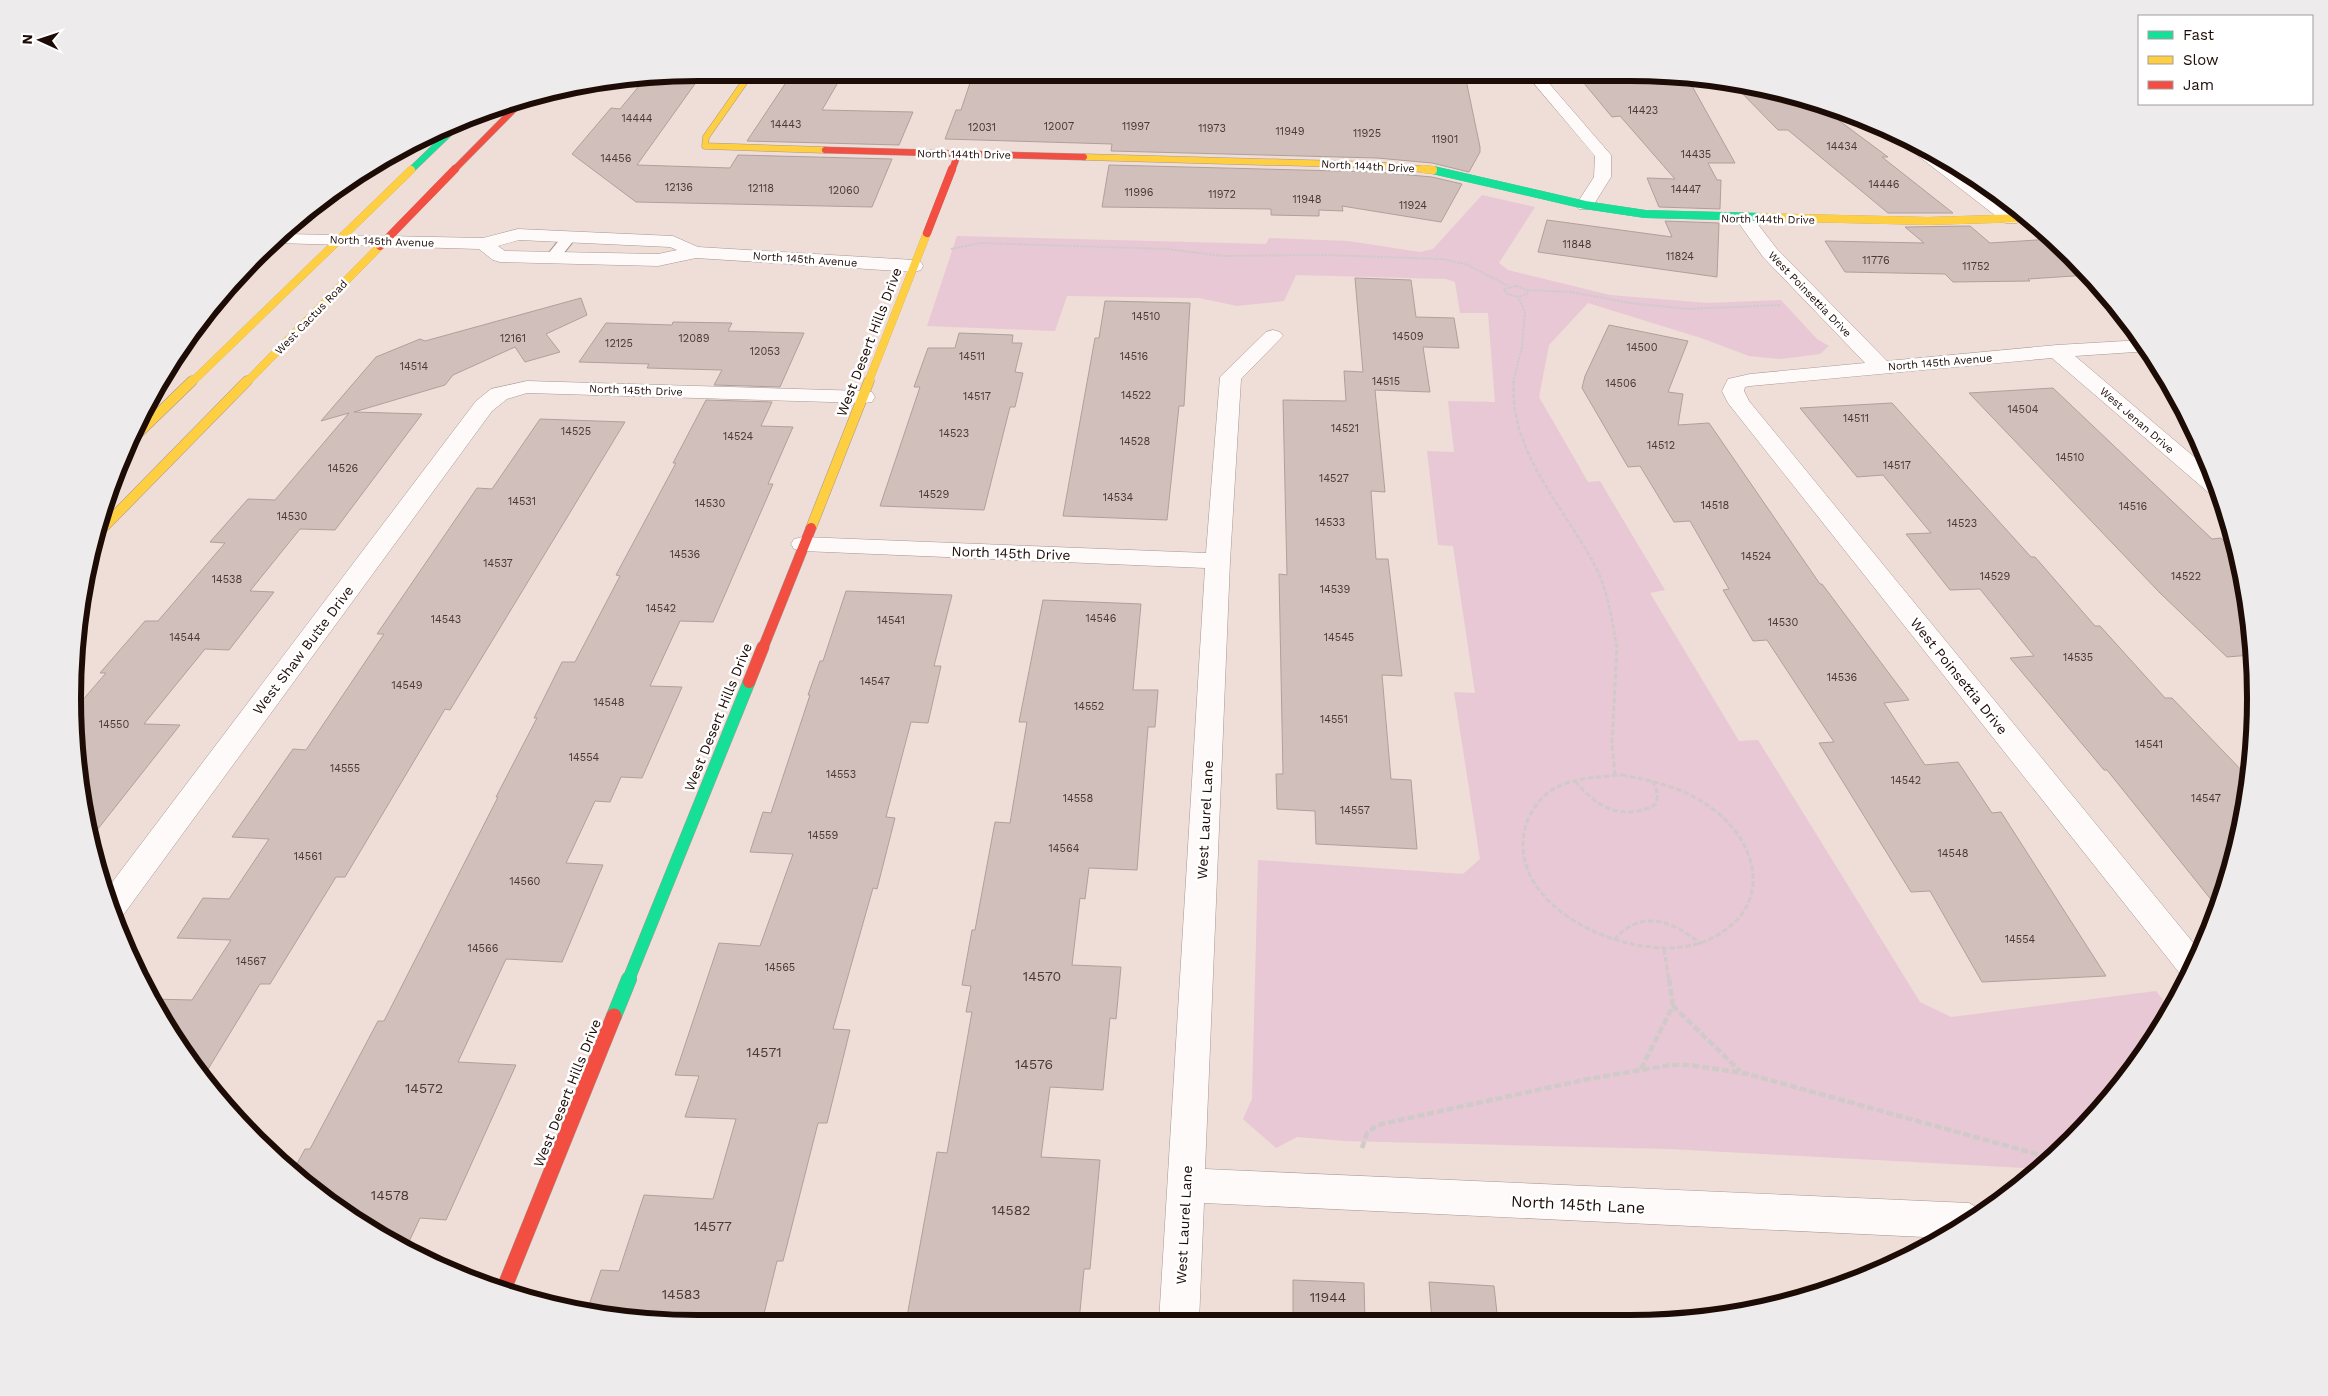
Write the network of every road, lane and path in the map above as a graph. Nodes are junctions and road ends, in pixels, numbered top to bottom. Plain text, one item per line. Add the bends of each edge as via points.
1 (745, 81) edge
2 (1539, 81) edge
3 (513, 110) edge
4 (448, 134) edge
5 (958, 154) junction
6 (1960, 177) edge
7 (1585, 205) junction
8 (2006, 210) edge
9 (1744, 218) junction
10 (2018, 219) edge
11 (570, 236) junction
12 (286, 239) edge
13 (339, 240) junction
14 (384, 241) junction
15 (484, 244) junction
16 (943, 250) dead end
17 (696, 252) junction
18 (553, 257) junction
19 (914, 266) junction
20 (1508, 286) junction
21 (1527, 290) junction
22 (1518, 297) junction
23 (1782, 304) dead end
24 (1273, 336) dead end
25 (2137, 347) edge
26 (2057, 352) junction
27 (1881, 367) junction
28 (1735, 383) joint
29 (499, 394) joint
30 (864, 397) junction
31 (144, 428) edge
32 (2206, 479) edge
33 (106, 525) edge
34 (803, 544) junction
35 (1218, 561) junction
36 (1615, 775) junction
37 (1575, 781) junction
38 (1653, 781) junction
39 (116, 901) edge
40 (1614, 940) junction
41 (1701, 944) junction
42 (1664, 949) junction
43 (2188, 960) edge
44 (1673, 1006) junction
45 (1641, 1070) junction
46 (1740, 1072) junction
47 (1362, 1148) dead end
48 (2044, 1156) edge
49 (1187, 1185) junction
50 (1957, 1220) edge
51 (506, 1284) edge
52 (1179, 1315) edge

1 - 5 street, North 144th Drive via 706,136 705,146
2 - 7 street via 1603,155 1606,168 1603,181
3 - 14 street, West Cactus Road
4 - 13 street
5 - 7 street, North 144th Drive via 1377,165 1432,170
5 - 19 street, West Desert Hills Drive
6 - 8 street
7 - 9 street, North 144th Drive via 1646,214
9 - 10 street, North 144th Drive
9 - 27 street, West Poinsettia Drive via 1770,254
11 - 15 street, North 145th Avenue via 518,234
11 - 17 street, North 145th Avenue via 673,242
11 - 18 lane
12 - 13 street, North 145th Avenue
13 - 14 street, North 145th Avenue
13 - 31 street
14 - 15 street, North 145th Avenue
14 - 33 street, West Cactus Road
15 - 18 street, North 145th Avenue via 500,256
16 - 20 path via 980,243 1167,249 1223,256 1443,259 1468,265
17 - 18 street, North 145th Avenue via 658,260
17 - 19 street, North 145th Avenue
19 - 30 street, West Desert Hills Drive
20 - 21 path
20 - 22 path via 1505,293
21 - 22 path via 1527,294
21 - 23 path via 1571,292 1630,304 1688,309
22 - 36 path via 1525,312 1512,402 1533,466 1595,565 1610,611 1617,649 1612,744
24 - 35 street, West Laurel Lane via 1231,378
25 - 26 street, North 145th Avenue
26 - 27 street, North 145th Avenue
26 - 32 street, West Jenan Drive
27 - 28 street, North 145th Avenue
28 - 43 street, West Poinsettia Drive via 1733,391 1739,403
29 - 30 street, North 145th Drive via 526,387
29 - 39 street, West Shaw Butte Drive via 484,406
30 - 34 street, West Desert Hills Drive
34 - 35 street, North 145th Drive
34 - 51 street, West Desert Hills Drive
35 - 49 street, West Laurel Lane
36 - 37 path
36 - 38 path
37 - 38 path via 1602,806 1628,814 1643,812 1655,805 1658,795
37 - 40 path via 1557,786 1535,804 1523,826 1522,853 1533,880 1555,907 1587,929
38 - 41 path via 1695,797 1724,819 1746,846 1755,876 1750,904 1732,928
40 - 41 path via 1619,931 1641,920 1659,921 1688,932
40 - 42 path
41 - 42 path
42 - 44 path
44 - 45 path
44 - 46 path
45 - 46 path via 1690,1065
45 - 47 path via 1377,1125 1367,1133
46 - 48 path
49 - 50 street, North 145th Lane
49 - 52 street, West Laurel Lane

